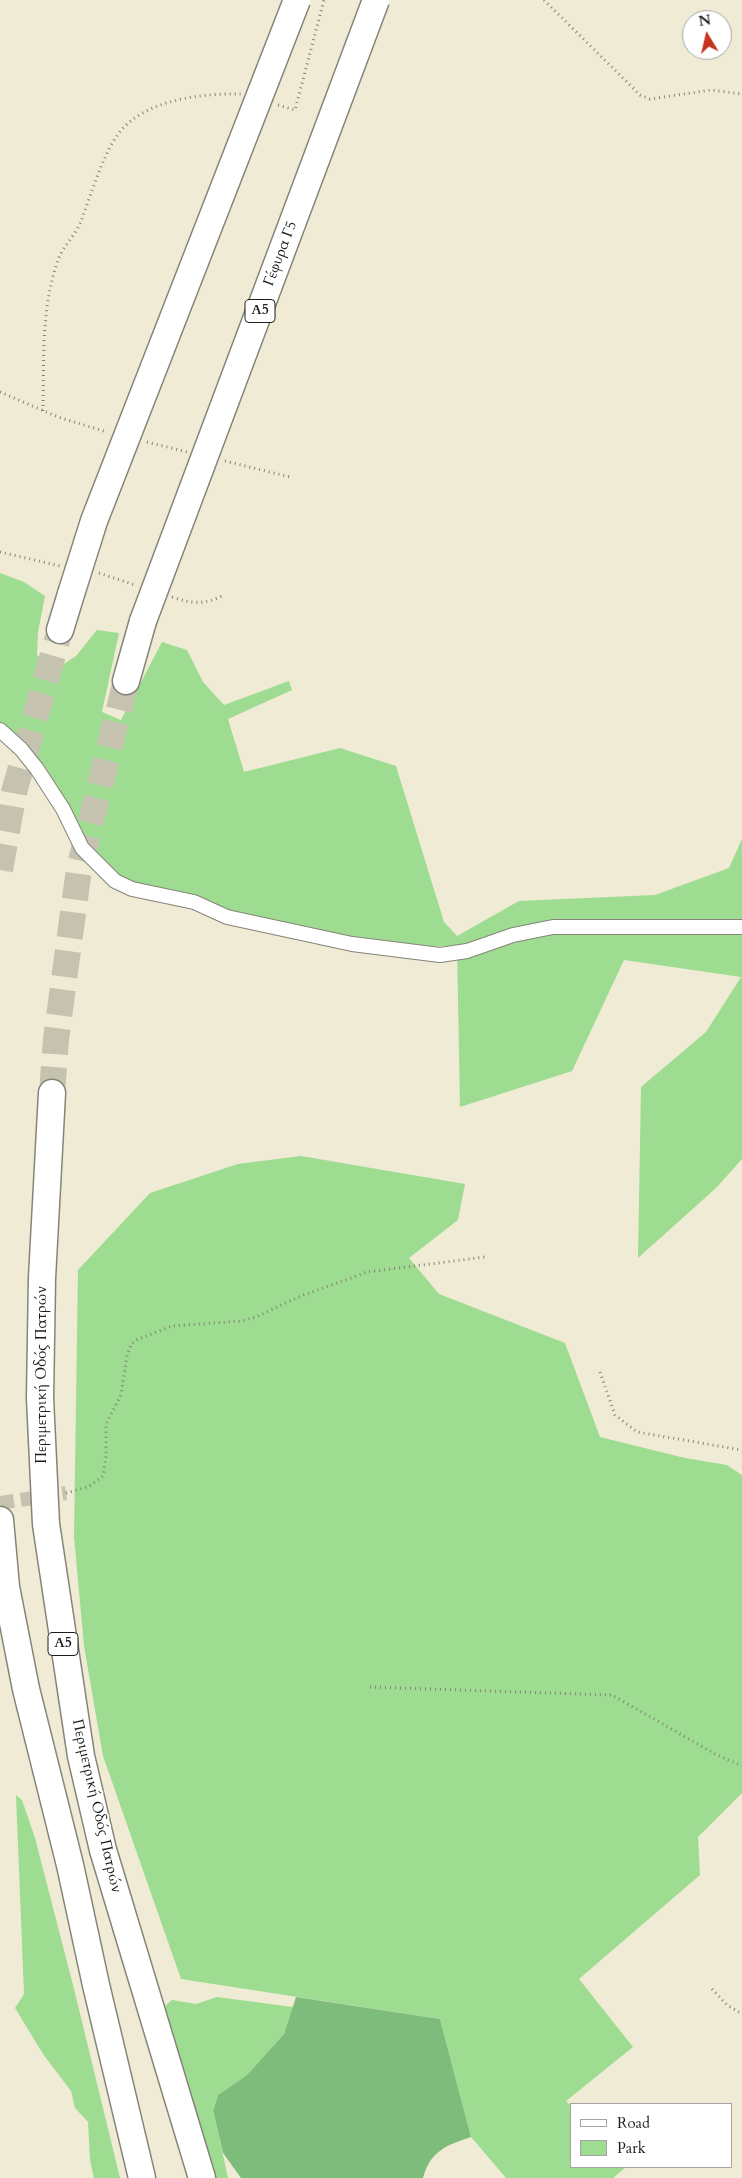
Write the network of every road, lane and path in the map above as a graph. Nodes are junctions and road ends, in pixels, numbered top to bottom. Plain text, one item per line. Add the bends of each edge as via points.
1 (297, 0) edge
2 (324, 0) edge
3 (376, 0) edge
4 (544, 0) edge
5 (742, 94) edge
6 (250, 97) dead end
7 (277, 105) dead end
8 (43, 411) dead end
9 (0, 552) edge
10 (65, 568) dead end
11 (94, 572) dead end
12 (144, 588) dead end
13 (224, 595) dead end
14 (168, 596) dead end
15 (60, 630) tunnel mouth
16 (126, 681) tunnel mouth
17 (0, 730) edge
18 (742, 927) edge
19 (52, 1093) tunnel mouth
20 (485, 1257) dead end
21 (600, 1372) dead end
22 (742, 1450) edge
23 (66, 1493) tunnel mouth
24 (0, 1520) edge
25 (370, 1687) dead end
26 (742, 1766) edge
27 (712, 1989) dead end
28 (742, 2014) edge
29 (142, 2178) edge
30 (202, 2178) edge

1 - 15 highway, bridge via 94,521
2 - 7 path via 295,110
3 - 16 highway, Γέφυρα Γ5 / Α5, bridge via 144,621
4 - 5 path via 640,95 650,99 711,90
6 - 8 path via 220,94 170,101 139,115 116,136 80,225 58,259 49,294
9 - 10 path
11 - 12 path
13 - 14 path via 210,603 198,604
17 - 18 street via 38,769 82,848 115,881 132,889 194,902 227,918 343,943 440,954 467,951 513,935 553,927
19 - 30 highway, Περιμετρική Οδός Πατρών / Α5 via 42,1278 40,1398 46,1524 81,1756 139,1973
20 - 23 path via 366,1272 256,1317 172,1326 136,1340 127,1356 121,1395 106,1424 103,1476 88,1487
21 - 22 path via 615,1415 637,1432
24 - 29 highway via 6,1587 26,1689
25 - 26 path via 612,1695
27 - 28 path via 727,2005

